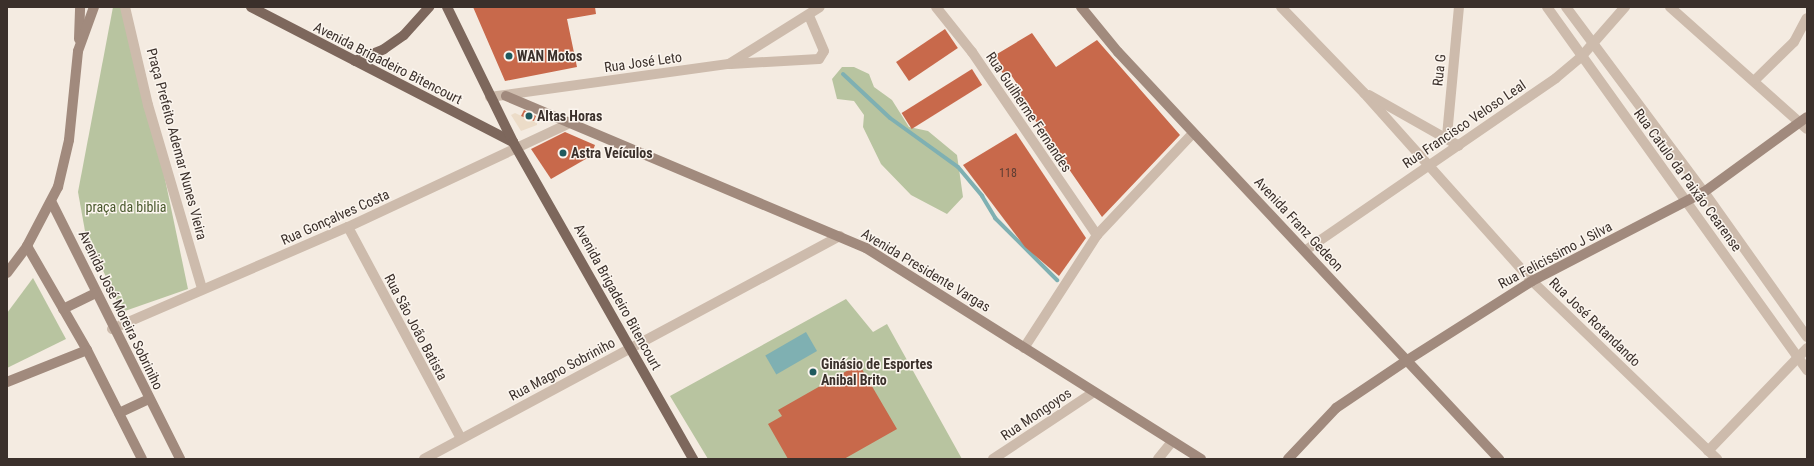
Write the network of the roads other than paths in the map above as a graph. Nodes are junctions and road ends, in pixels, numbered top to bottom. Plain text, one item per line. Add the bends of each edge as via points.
1 (80, 7) edge
2 (94, 7) edge
3 (125, 7) edge
4 (251, 7) edge
5 (429, 7) edge
6 (447, 7) edge
7 (820, 7) edge
8 (936, 7) edge
9 (1081, 7) edge
10 (1281, 7) edge
11 (1459, 7) edge
12 (1547, 7) edge
13 (1566, 7) edge
14 (1625, 7) edge
15 (1670, 7) edge
16 (809, 15) junction
17 (1807, 18) edge
18 (1593, 45) junction
19 (78, 51) junction
20 (1581, 57) junction
21 (355, 60) junction
22 (729, 64) junction
23 (1755, 80) junction
24 (1364, 93) junction
25 (506, 96) junction
26 (490, 97) junction
27 (1805, 123) edge
28 (566, 124) junction
29 (1193, 133) junction
30 (1447, 136) junction
31 (515, 146) junction
32 (1459, 146) junction
33 (1428, 166) junction
34 (1704, 192) junction
35 (1687, 202) junction
36 (52, 203) junction
37 (348, 227) junction
38 (1097, 235) junction
39 (840, 236) junction
40 (27, 246) junction
41 (1306, 250) junction
42 (7, 273) edge
43 (1532, 281) junction
44 (202, 289) junction
45 (96, 293) junction
46 (63, 309) junction
47 (112, 329) junction
48 (1807, 337) edge
49 (1024, 348) junction
50 (1807, 348) edge
51 (631, 349) junction
52 (87, 350) junction
53 (1797, 357) junction
54 (1406, 361) junction
55 (1807, 370) edge
56 (7, 382) edge
57 (1094, 392) junction
58 (149, 399) junction
59 (119, 414) junction
60 (460, 439) junction
61 (1172, 442) junction
62 (1708, 450) junction
63 (142, 459) edge
64 (180, 459) edge
65 (424, 459) edge
66 (693, 459) edge
67 (993, 459) edge
68 (1158, 459) edge
69 (1201, 459) edge
70 (1288, 459) edge
71 (1499, 459) edge
72 (1717, 459) edge

1 - 19 street
2 - 19 street
3 - 44 street, Praça Prefeito Ademar Nunes Vieira via 148,105
4 - 21 main road, Avenida Brigadeiro Bitencourt
5 - 21 main road via 404,35 384,49
6 - 26 main road
7 - 16 street, Rua José Leto
8 - 38 street, Rua Guilherme Fernandes via 972,52
9 - 29 street, Avenida Franz Gedeon via 1118,52
10 - 24 street, Rua José Rotandando
11 - 30 street, Rua G
12 - 20 street, Rua Catulo da Paixão Cearense
13 - 18 street, Rua Catulo da Paixão Cearense
14 - 18 street, Rua Francisco Veloso Leal
15 - 23 street
16 - 22 street, Rua José Leto
16 - 22 street, Rua José Leto via 824,51 819,59
17 - 23 street via 1794,42
18 - 20 street, Rua Francisco Veloso Leal
18 - 34 street, Rua Catulo da Paixão Cearense
19 - 36 street via 69,140
20 - 32 street, Rua Francisco Veloso Leal
20 - 35 street, Rua Catulo da Paixão Cearense
21 - 31 main road, Avenida Brigadeiro Bitencourt
22 - 25 street, Rua José Leto
23 - 27 street
24 - 30 street, Rua José Rotandando
24 - 33 street, Rua José Rotandando
25 - 26 street, Rua José Leto
25 - 28 street, Avenida Presidente Vargas
26 - 31 main road
27 - 34 street, Rua Felicissimo J Silva
28 - 31 street, Rua Gonçalves Costa
28 - 39 street, Avenida Presidente Vargas
29 - 38 street
29 - 41 street, Avenida Franz Gedeon
30 - 32 street, Rua José Rotandando
31 - 37 street, Rua Gonçalves Costa
31 - 51 main road, Avenida Brigadeiro Bitencourt
32 - 33 street, Rua Francisco Veloso Leal
33 - 41 street, Rua Francisco Veloso Leal
33 - 43 street, Rua José Rotandando
34 - 35 street, Rua Felicissimo J Silva
34 - 48 street, Rua Catulo da Paixão Cearense
35 - 43 street, Rua Felicissimo J Silva
35 - 53 street, Rua Catulo da Paixão Cearense
36 - 40 street
36 - 45 street, Avenida José Moreira Sobriniho
37 - 44 street, Rua Gonçalves Costa
37 - 60 street, Rua São João Batista
38 - 49 street
39 - 49 street, Avenida Presidente Vargas via 895,265
39 - 51 street, Rua Magno Sobriniho
40 - 42 street
40 - 46 street
41 - 54 street, Avenida Franz Gedeon
43 - 54 street, Rua Felicissimo J Silva
43 - 62 street, Rua José Rotandando
44 - 47 street, Rua Gonçalves Costa
45 - 46 street
45 - 47 street, Avenida José Moreira Sobriniho
46 - 52 street
47 - 58 street, Avenida José Moreira Sobriniho
49 - 57 street, Avenida Presidente Vargas
50 - 53 street
51 - 60 street, Rua Magno Sobriniho
51 - 66 main road, Avenida Brigadeiro Bitencourt
52 - 56 street
52 - 59 street
53 - 55 street, Rua Catulo da Paixão Cearense
53 - 62 street
54 - 70 street, Rua Felicissimo J Silva via 1336,408
54 - 71 street, Avenida Franz Gedeon
57 - 61 street, Avenida Presidente Vargas
57 - 67 street, Rua Mongoyos
58 - 59 street
58 - 64 street, Avenida José Moreira Sobriniho
59 - 63 street
60 - 65 street, Rua Magno Sobriniho
61 - 68 street
61 - 69 street, Avenida Presidente Vargas
62 - 72 street, Rua José Rotandando

